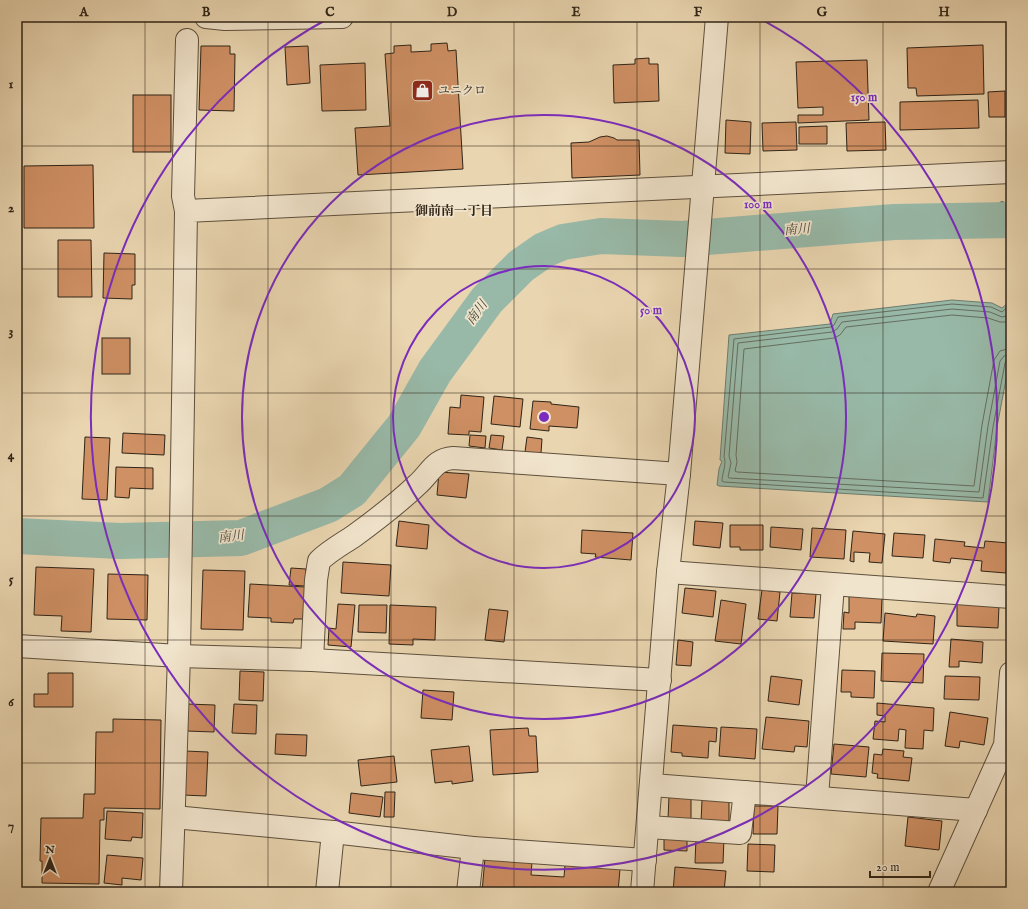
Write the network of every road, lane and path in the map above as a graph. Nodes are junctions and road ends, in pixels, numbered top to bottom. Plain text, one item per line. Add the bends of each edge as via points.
1 (206, 17) edge
2 (342, 17) edge
3 (717, 17) edge
4 (187, 40) dead end
5 (1011, 172) edge
6 (702, 190) junction
7 (186, 211) junction
8 (679, 474) junction
9 (668, 572) junction
10 (833, 585) junction
11 (1011, 597) edge
12 (17, 646) edge
13 (179, 656) junction
14 (312, 660) junction
15 (1011, 673) edge
16 (660, 680) junction
17 (1009, 713) edge
18 (1008, 753) edge
19 (652, 785) junction
20 (745, 792) junction
21 (817, 797) junction
22 (976, 810) junction
23 (174, 817) junction
24 (648, 827) junction
25 (333, 832) junction
26 (473, 848) junction
27 (646, 860) junction
28 (171, 892) edge
29 (327, 892) edge
30 (468, 892) edge
31 (642, 892) edge
32 (939, 892) edge

1 - 2 street
3 - 6 street
4 - 7 street via 183,196
5 - 6 street
6 - 7 street
6 - 8 street
7 - 13 street
8 - 9 street
8 - 14 street via 453,458 438,462 407,495 319,561
9 - 10 street
9 - 16 street
10 - 11 street
10 - 21 street
12 - 13 street
13 - 14 street
13 - 23 street
14 - 16 street
15 - 17 street
16 - 19 street
17 - 18 street
18 - 22 street
19 - 20 street
19 - 24 street
20 - 21 street
20 - 24 street via 740,833
21 - 22 street
22 - 32 street
23 - 25 street
23 - 28 street
24 - 27 street
25 - 26 street
25 - 29 street
26 - 27 street
26 - 30 street
27 - 31 street

